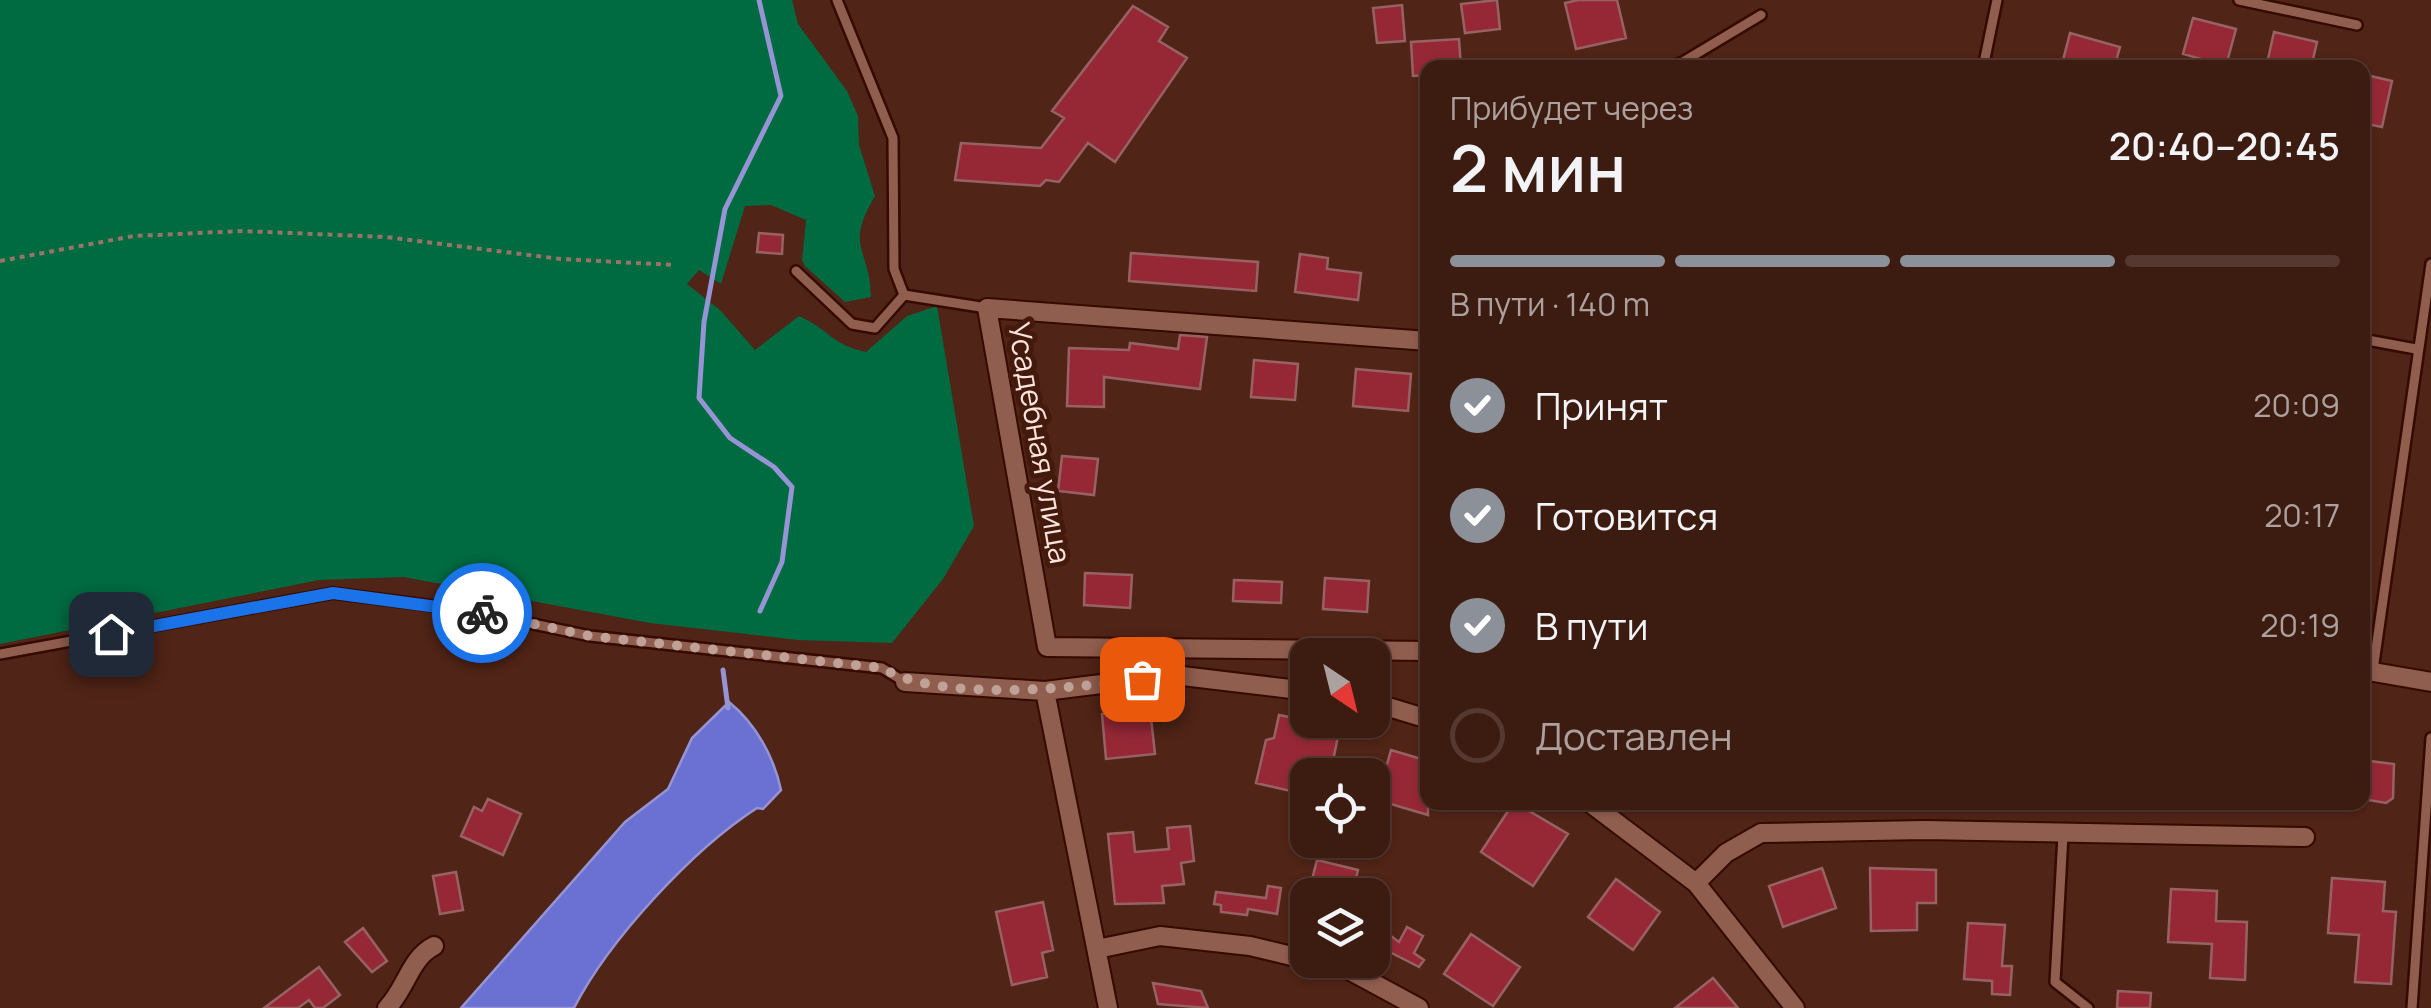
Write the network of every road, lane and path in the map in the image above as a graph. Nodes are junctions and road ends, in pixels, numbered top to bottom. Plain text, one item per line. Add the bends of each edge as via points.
1 (837, 0) edge
2 (1997, 0) edge
3 (2239, 0) edge
4 (1762, 15) dead end
5 (2358, 24) dead end
6 (1686, 60) edge
7 (1985, 60) edge
8 (0, 261) edge
9 (675, 264) dead end
10 (2431, 264) edge
11 (796, 271) dead end
12 (904, 294) junction
13 (987, 308) junction
14 (1420, 339) edge
15 (2370, 340) edge
16 (2416, 349) junction
17 (1420, 651) edge
18 (0, 654) edge
19 (2370, 657) edge
20 (2370, 670) edge
21 (905, 682) joint
22 (2431, 682) edge
23 (1290, 689) edge
24 (1045, 691) junction
25 (1390, 707) edge
26 (1420, 717) edge
27 (2431, 738) edge
28 (1600, 810) edge
29 (2064, 835) junction
30 (2304, 836) dead end
31 (1696, 883) junction
32 (434, 946) dead end
33 (1097, 949) junction
34 (1290, 956) edge
35 (1363, 978) edge
36 (387, 1008) edge
37 (1108, 1008) edge
38 (1418, 1008) edge
39 (1795, 1008) edge
40 (2088, 1008) edge
41 (2412, 1008) edge

1 - 12 lane via 894,138 894,268
2 - 7 lane
3 - 5 lane
4 - 6 lane
8 - 9 path via 134,236 242,231
10 - 16 lane
11 - 12 lane via 852,324 875,328
12 - 13 lane
13 - 14 street, Усадебная улица
13 - 17 street, Усадебная улица via 1046,646
15 - 16 lane
16 - 19 lane
18 - 21 lane via 333,593 472,611 590,636 882,668
20 - 22 street
21 - 24 street
23 - 24 street via 1174,675
24 - 33 street
25 - 26 street
27 - 41 lane
28 - 31 street
29 - 30 street
29 - 31 street via 1762,833 1726,853
29 - 40 lane via 2054,982
31 - 39 street
32 - 36 street via 417,959
33 - 34 street via 1160,936
33 - 37 street
35 - 38 street

